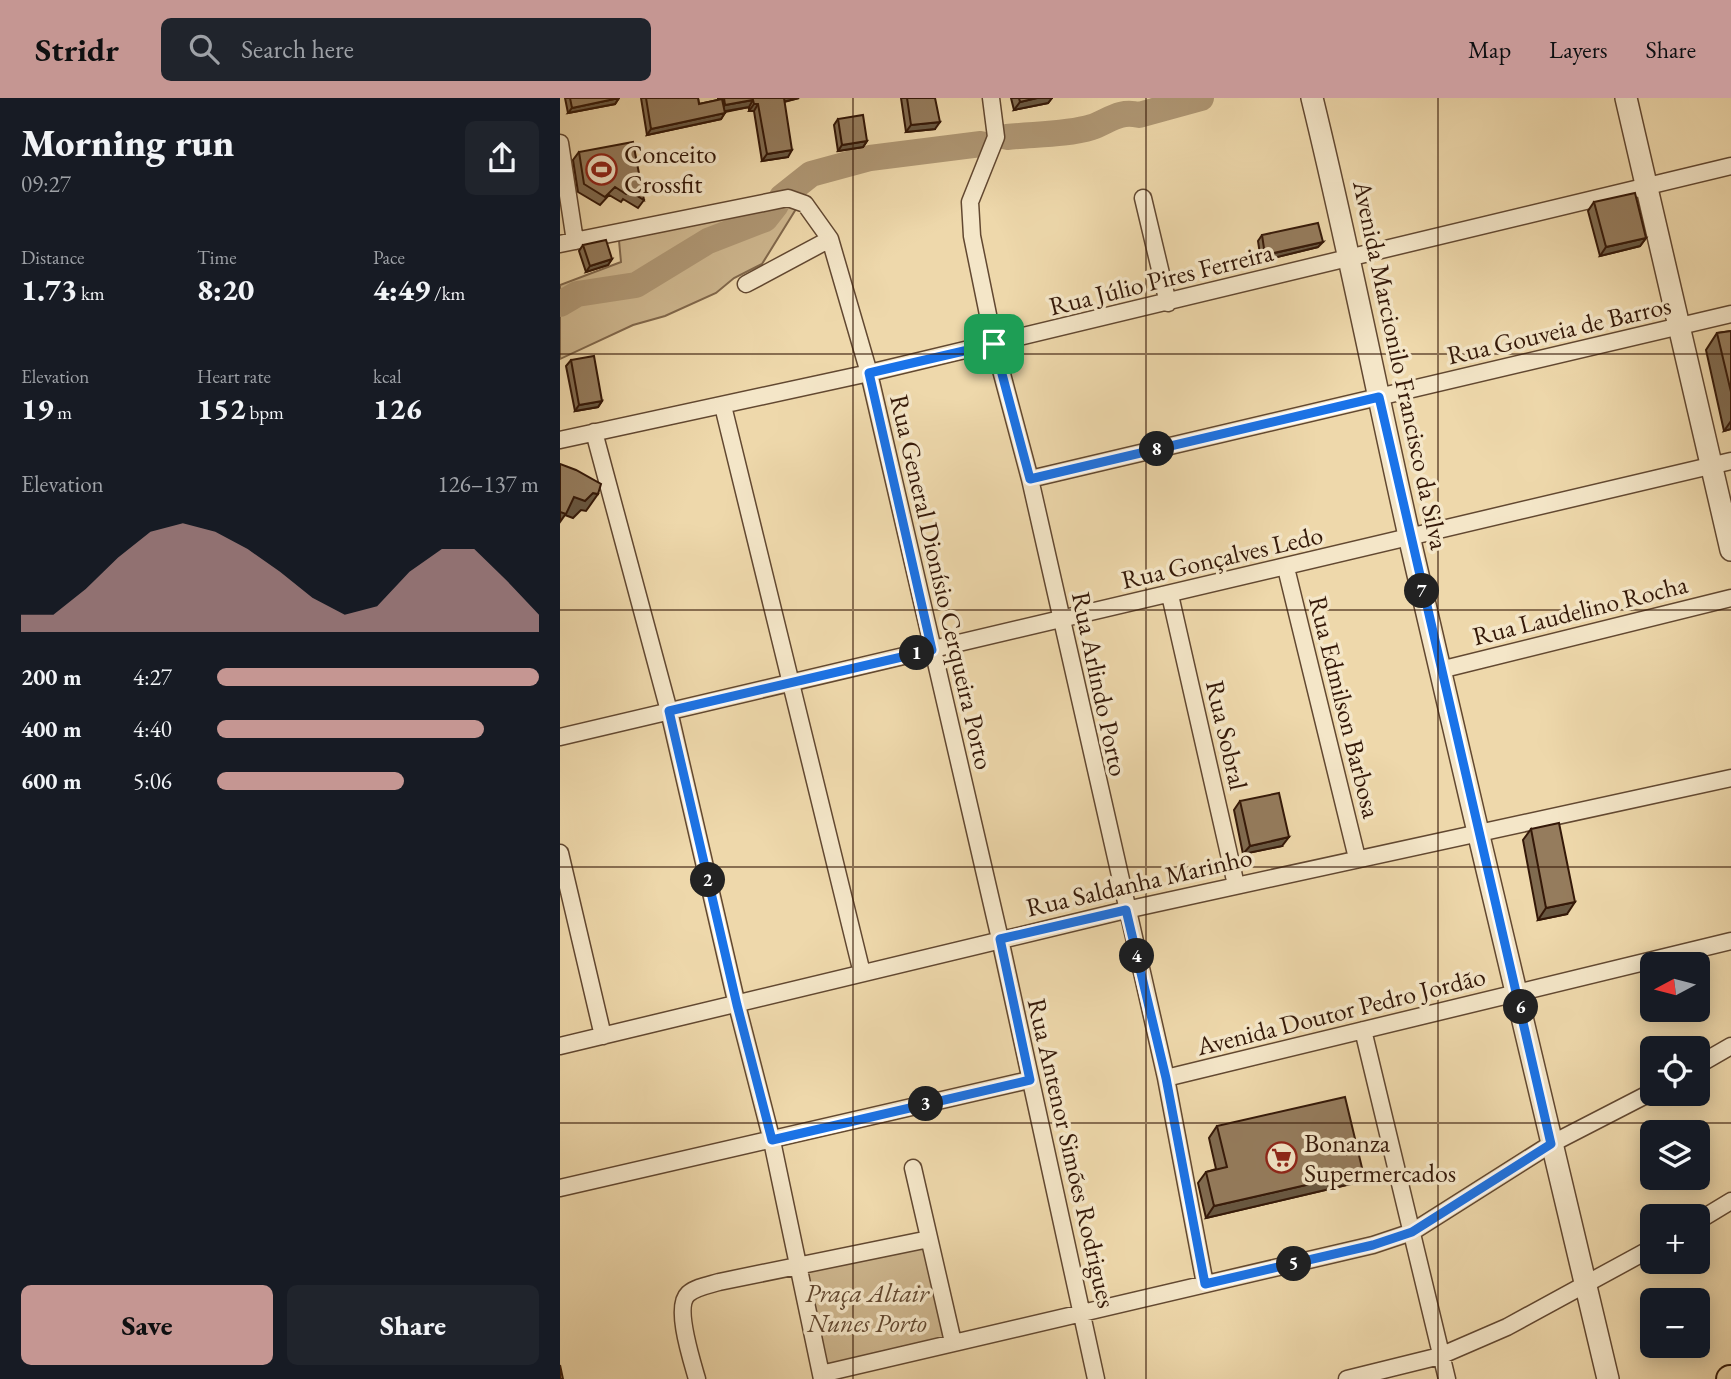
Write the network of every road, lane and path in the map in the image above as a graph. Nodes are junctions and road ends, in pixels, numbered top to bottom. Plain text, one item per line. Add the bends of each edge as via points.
1 (991, 98) edge
2 (1312, 98) edge
3 (1626, 98) edge
4 (560, 143) edge
5 (1731, 166) edge
6 (1648, 186) junction
7 (1143, 198) dead end
8 (830, 239) junction
9 (567, 242) edge
10 (1351, 258) junction
11 (746, 284) dead end
12 (1168, 303) junction
13 (1731, 314) edge
14 (1681, 328) junction
15 (994, 344) junction
16 (869, 373) junction
17 (1379, 397) junction
18 (723, 406) junction
19 (594, 432) junction
20 (560, 440) edge
21 (1721, 463) edge
22 (1030, 479) junction
23 (1410, 538) junction
24 (1731, 550) edge
25 (1286, 568) junction
26 (1170, 595) junction
27 (1731, 598) edge
28 (1061, 620) junction
29 (932, 650) junction
30 (1440, 670) junction
31 (790, 681) junction
32 (669, 711) junction
33 (560, 737) edge
34 (1731, 778) edge
35 (1478, 833) junction
36 (560, 853) edge
37 (1357, 858) junction
38 (1236, 885) junction
39 (1126, 910) junction
40 (1000, 939) junction
41 (1731, 941) edge
42 (862, 973) junction
43 (1518, 993) junction
44 (737, 1005) junction
45 (1363, 1030) junction
46 (603, 1036) junction
47 (560, 1046) edge
48 (1731, 1046) edge
49 (1710, 1058) edge
50 (1166, 1078) junction
51 (1030, 1080) junction
52 (1640, 1097) edge
53 (772, 1140) junction
54 (1551, 1144) junction
55 (913, 1168) dead end
56 (560, 1188) edge
57 (1731, 1202) edge
58 (1710, 1214) edge
59 (1412, 1232) junction
60 (929, 1239) junction
61 (1640, 1255) edge
62 (799, 1268) junction
63 (1205, 1284) junction
64 (1586, 1286) junction
65 (1083, 1313) junction
66 (953, 1342) junction
67 (1440, 1356) junction
68 (822, 1377) edge
69 (697, 1379) edge
70 (1096, 1379) edge
71 (1347, 1379) edge
72 (1447, 1379) edge
73 (1608, 1379) edge

1 - 15 street, Rua Arlindo Porto via 996,136 970,202 969,217
2 - 10 street, Avenida Marcionilo Francisco da Silva
3 - 6 street
4 - 9 street
5 - 6 street, Rua Júlio Pires Ferreira
6 - 10 street, Rua Júlio Pires Ferreira
6 - 14 street
7 - 12 street
8 - 9 street, Rua General Dionísio Cerqueira Porto via 805,204 788,198
8 - 11 street
8 - 16 street, Rua General Dionísio Cerqueira Porto
10 - 12 street, Rua Júlio Pires Ferreira
10 - 17 street, Avenida Marcionilo Francisco da Silva
12 - 15 street, Rua Júlio Pires Ferreira
13 - 14 street, Rua Gouveia de Barros
14 - 17 street, Rua Gouveia de Barros
14 - 21 street
15 - 16 street, Rua Júlio Pires Ferreira
15 - 22 street, Rua Arlindo Porto
16 - 18 street, Rua Júlio Pires Ferreira
16 - 29 street, Rua General Dionísio Cerqueira Porto
17 - 22 street, Rua Gouveia de Barros
17 - 23 street, Avenida Marcionilo Francisco da Silva
18 - 19 street, Rua Júlio Pires Ferreira
18 - 31 street
19 - 20 street, Rua Júlio Pires Ferreira
19 - 32 street
21 - 23 street, Rua Gonçalves Ledo
21 - 24 street
22 - 28 street, Rua Arlindo Porto
23 - 25 street, Rua Gonçalves Ledo
23 - 30 street, Avenida Marcionilo Francisco da Silva
25 - 26 street, Rua Gonçalves Ledo
25 - 37 street, Rua Edmilson Barbosa
26 - 28 street, Rua Gonçalves Ledo
26 - 38 street, Rua Sobral
27 - 30 street, Rua Laudelino Rocha
28 - 29 street, Rua Gonçalves Ledo
28 - 39 street, Rua Arlindo Porto
29 - 31 street, Rua Gonçalves Ledo
29 - 40 street, Rua General Dionísio Cerqueira Porto
30 - 35 street, Avenida Marcionilo Francisco da Silva
31 - 32 street, Rua Gonçalves Ledo
31 - 42 street
32 - 33 street, Rua Gonçalves Ledo
32 - 44 street
34 - 35 street, Rua Saldanha Marinho
35 - 37 street, Rua Saldanha Marinho
35 - 43 street, Avenida Marcionilo Francisco da Silva
36 - 46 street
37 - 38 street, Rua Saldanha Marinho
38 - 39 street, Rua Saldanha Marinho
39 - 40 street, Rua Saldanha Marinho
39 - 50 street, Rua Arlindo Porto
40 - 42 street, Rua Saldanha Marinho
40 - 51 street, Rua Antenor Simões Rodrigues
41 - 43 street, Avenida Doutor Pedro Jordão
42 - 44 street, Rua Saldanha Marinho
43 - 45 street, Avenida Doutor Pedro Jordão
43 - 54 street, Avenida Marcionilo Francisco da Silva
44 - 46 street, Rua Saldanha Marinho
44 - 53 street
45 - 50 street, Avenida Doutor Pedro Jordão
45 - 59 street
46 - 47 street, Rua Saldanha Marinho
48 - 49 street
50 - 63 street, Rua Arlindo Porto
51 - 53 street
51 - 65 street, Rua Antenor Simões Rodrigues
52 - 54 street
53 - 56 street
53 - 62 street
54 - 59 street
54 - 64 street, Avenida Marcionilo Francisco da Silva
55 - 60 street
57 - 58 street
59 - 63 street
59 - 67 street
60 - 62 street
60 - 66 street
61 - 64 street
62 - 68 street
62 - 69 street via 719,1282 690,1292 683,1300 685,1331
63 - 65 street
64 - 67 street
64 - 73 street, Avenida Marcionilo Francisco da Silva
65 - 66 street
65 - 70 street, Rua Antenor Simões Rodrigues
66 - 68 street
67 - 71 street
67 - 72 street

